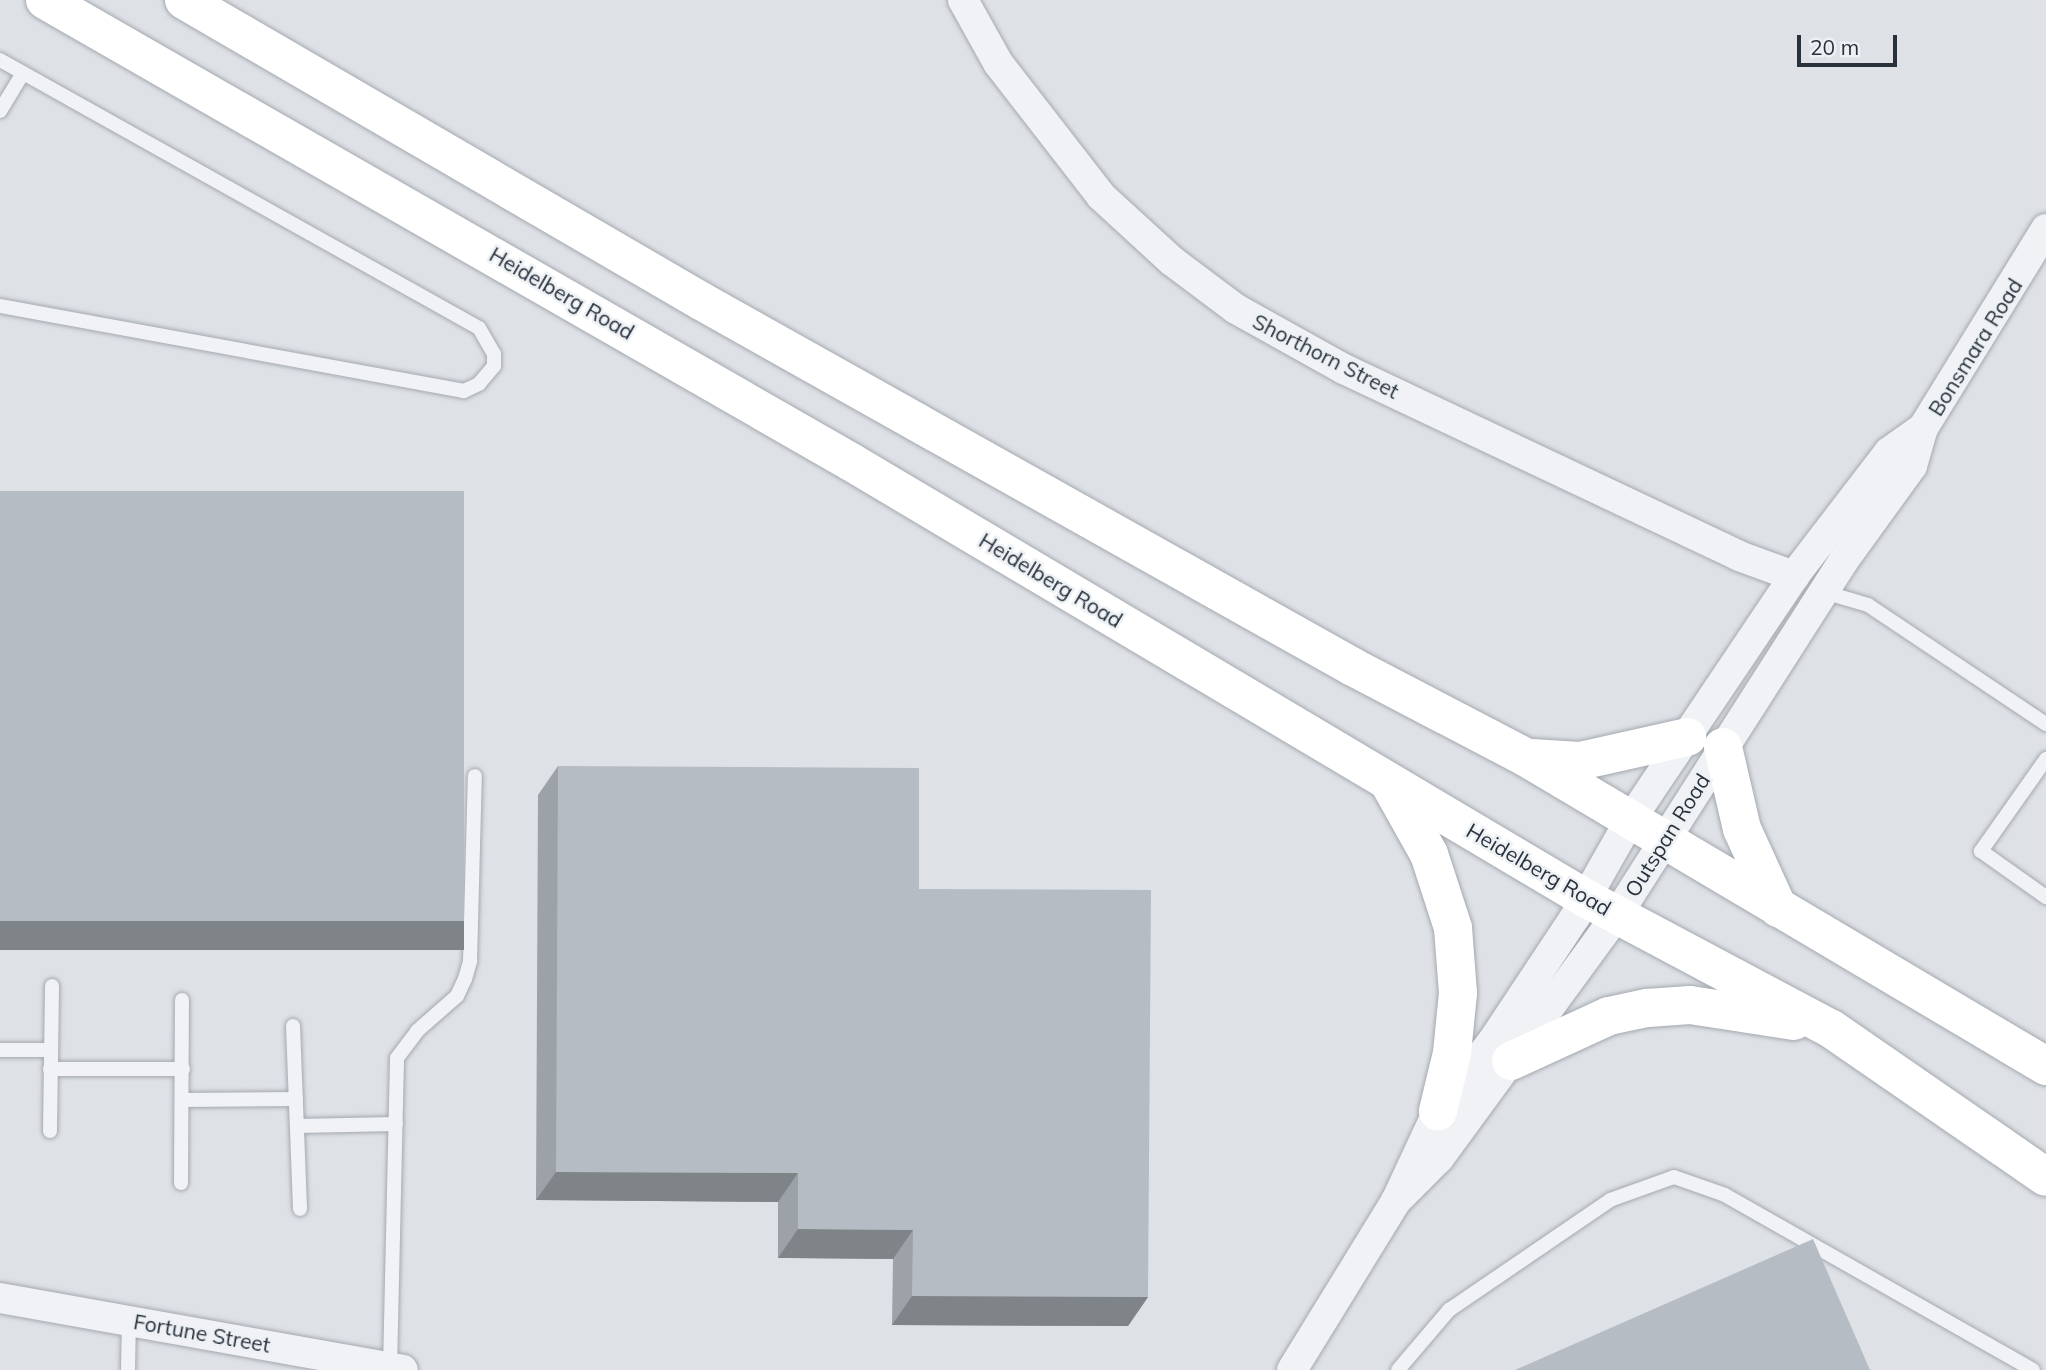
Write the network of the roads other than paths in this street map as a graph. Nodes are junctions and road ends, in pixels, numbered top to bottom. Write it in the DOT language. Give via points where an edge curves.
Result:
graph roads {
  1 [pos="45,0"];
  2 [pos="184,0"];
  3 [pos="963,0"];
  4 [pos="0,60"];
  5 [pos="23,72"];
  6 [pos="0,111"];
  7 [pos="2046,229"];
  8 [pos="0,306"];
  9 [pos="1923,428"];
  10 [pos="1794,576"];
  11 [pos="1824,592"];
  12 [pos="2046,724"];
  13 [pos="1705,742"];
  14 [pos="1525,757"];
  15 [pos="2046,759"];
  16 [pos="475,776"];
  17 [pos="1387,780"];
  18 [pos="1629,822"];
  19 [pos="1663,840"];
  20 [pos="2046,897"];
  21 [pos="1601,906"];
  22 [pos="1778,908"];
  23 [pos="52,986"];
  24 [pos="182,999"];
  25 [pos="293,1026"];
  26 [pos="1830,1028"];
  27 [pos="0,1050"];
  28 [pos="50,1050"];
  29 [pos="1511,1061"];
  30 [pos="2046,1066"];
  31 [pos="50,1069"];
  32 [pos="183,1069"];
  33 [pos="296,1099"];
  34 [pos="182,1100"];
  35 [pos="1438,1111"];
  36 [pos="396,1124"];
  37 [pos="297,1126"];
  38 [pos="50,1131"];
  39 [pos="2046,1177"];
  40 [pos="181,1183"];
  41 [pos="1396,1201"];
  42 [pos="300,1209"];
  43 [pos="0,1298"];
  44 [pos="129,1320"];
  45 [pos="397,1369"];
  46 [pos="128,1370"];
  47 [pos="1292,1370"];
  48 [pos="1398,1370"];
  49 [pos="2033,1370"];
  1 -- 17 [label="main road, Heidelberg Road" via="647,343"];
  2 -- 14 [label="main road" via="712,308 1353,667"];
  3 -- 10 [label="street, Shorthorn Street" via="998,63 1101,196 1172,261 1237,309 1344,369 1739,556"];
  4 -- 5 [label="lane"];
  5 -- 6 [label="lane"];
  5 -- 8 [label="lane" via="479,328 494,354 494,366 479,384 464,391"];
  7 -- 9 [label="street, Bonsmara Road"];
  9 -- 10 [label="street, Bonsmara Road" via="1889,452"];
  9 -- 11 [label="street, Bonsmara Road" via="1912,466"];
  10 -- 13 [label="street, Outspan Road"];
  11 -- 12 [label="lane" via="1868,605"];
  11 -- 13 [label="street, Outspan Road"];
  13 -- 14 [label="main road" via="1580,761"];
  13 -- 18 [label="street, Outspan Road"];
  13 -- 19 [label="street, Outspan Road"];
  13 -- 22 [label="main road"];
  14 -- 18 [label="main road"];
  15 -- 20 [label="lane" via="1981,851"];
  16 -- 36 [label="lane" via="470,961 457,996 417,1031 397,1058"];
  17 -- 21 [label="main road, Heidelberg Road"];
  17 -- 35 [label="main road" via="1429,854 1453,928 1458,993 1452,1053"];
  18 -- 19 [label="main road"];
  18 -- 21 [label="street, Outspan Road"];
  19 -- 21 [label="street, Outspan Road"];
  19 -- 22 [label="main road"];
  21 -- 26 [label="main road, Heidelberg Road"];
  21 -- 29 [label="street, Outspan Road"];
  21 -- 35 [label="street, Outspan Road"];
  22 -- 30 [label="main road"];
  23 -- 28 [label="lane"];
  24 -- 32 [label="lane"];
  25 -- 33 [label="lane"];
  26 -- 29 [label="main road" via="1726,1008 1648,1008 1609,1016"];
  26 -- 39 [label="main road, Heidelberg Road"];
  27 -- 28 [label="lane"];
  28 -- 31 [label="lane"];
  29 -- 41 [label="street, Outspan Road" via="1439,1158"];
  31 -- 32 [label="lane"];
  31 -- 38 [label="lane"];
  32 -- 34 [label="lane"];
  33 -- 34 [label="lane"];
  33 -- 37 [label="lane"];
  34 -- 40 [label="lane"];
  35 -- 41 [label="street, Outspan Road"];
  36 -- 37 [label="lane"];
  36 -- 45 [label="lane"];
  37 -- 42 [label="lane"];
  41 -- 47 [label="street, Outspan Road"];
  43 -- 44 [label="street, Fortune Street"];
  44 -- 45 [label="street, Fortune Street"];
  44 -- 46 [label="lane"];
  48 -- 49 [label="lane" via="1449,1310 1610,1200 1674,1177 1725,1195"];
}
